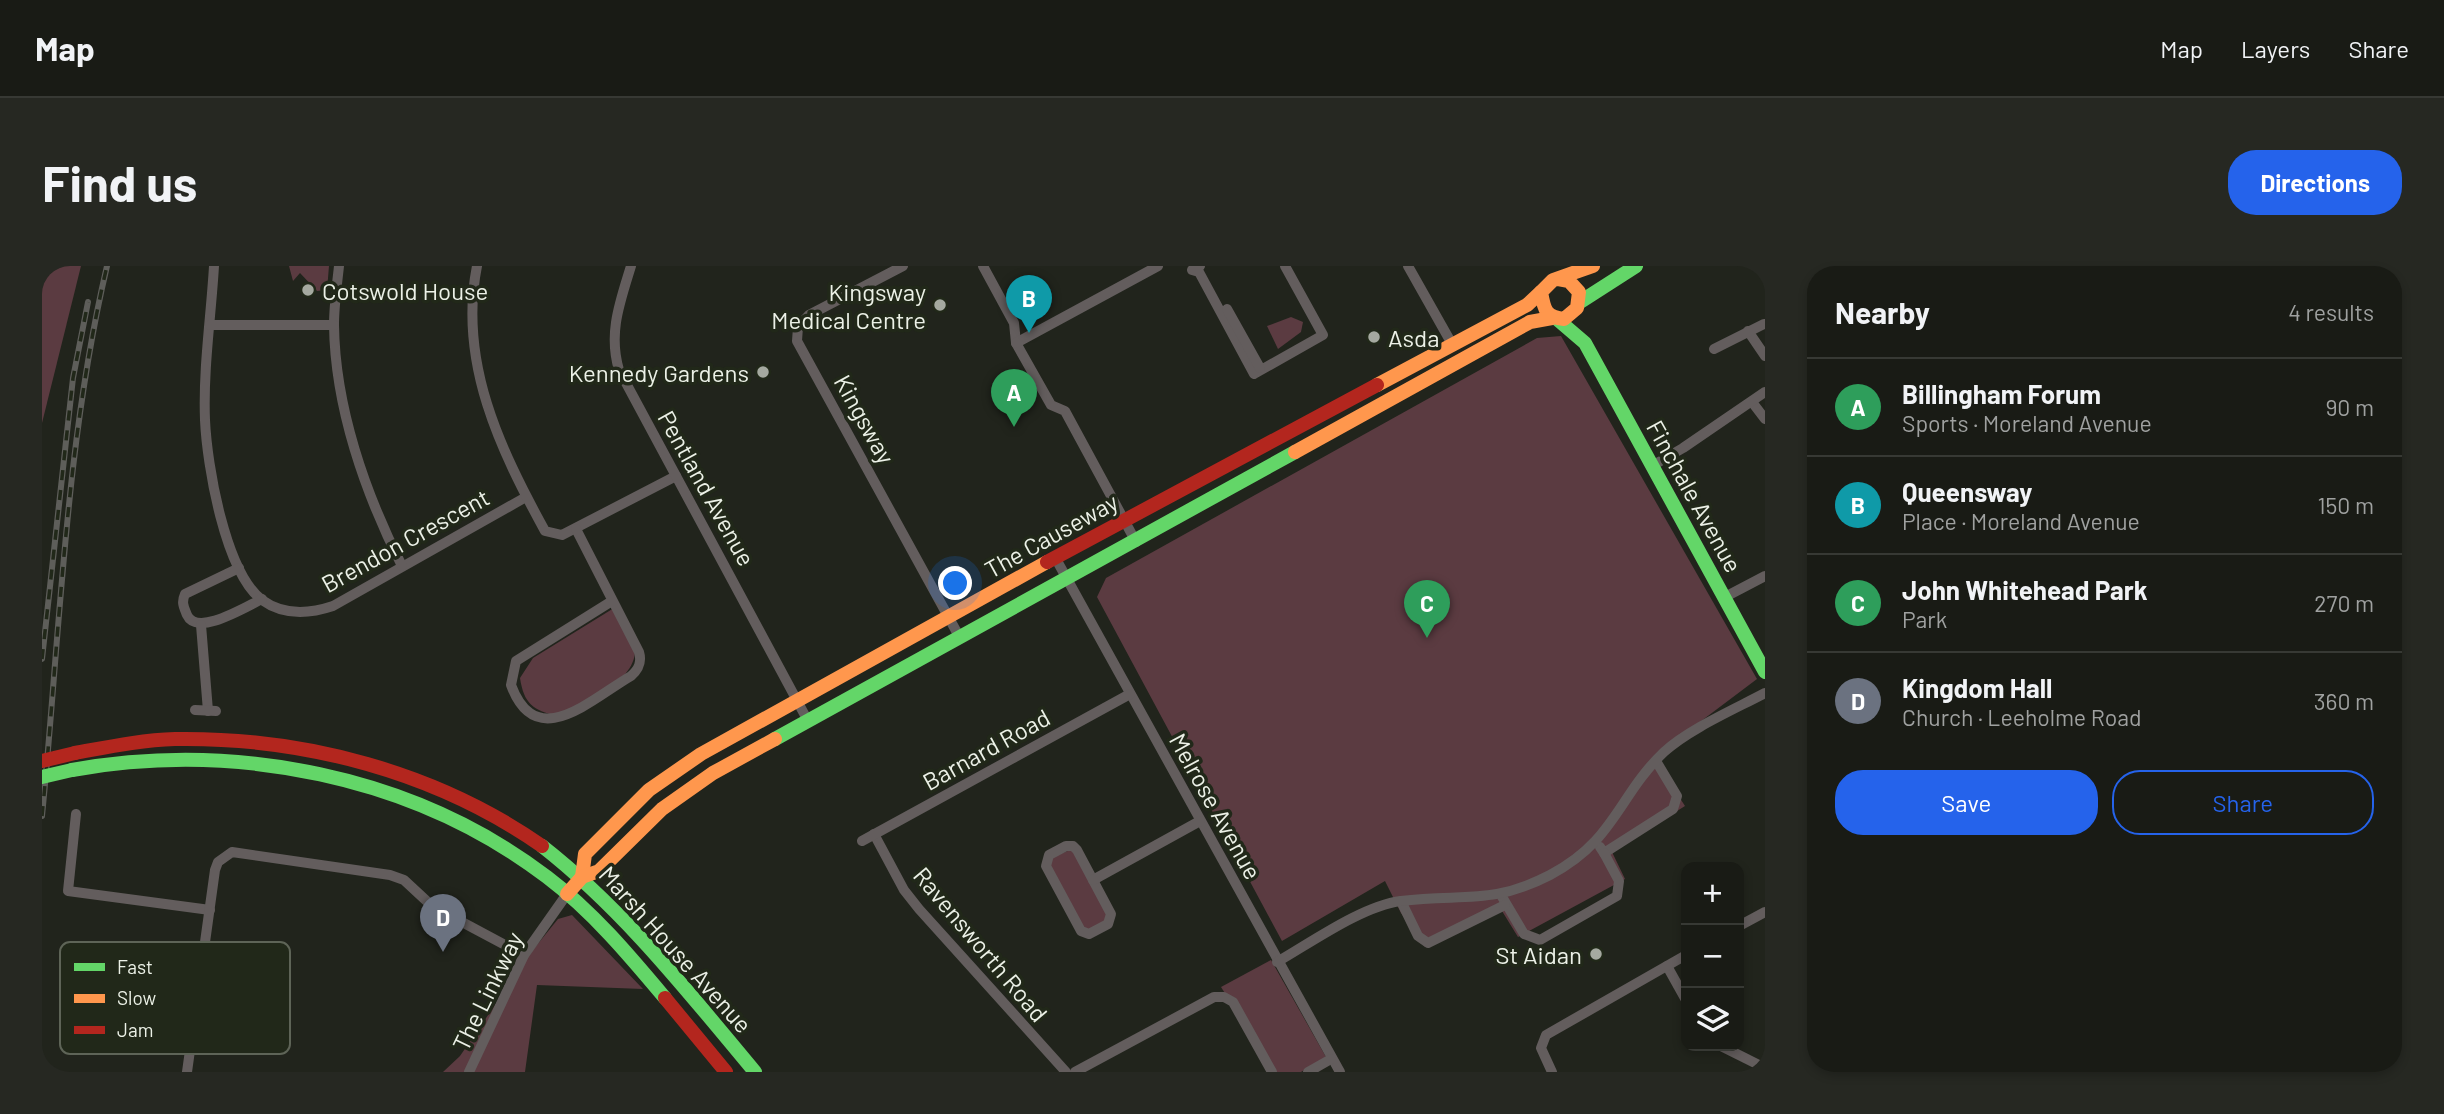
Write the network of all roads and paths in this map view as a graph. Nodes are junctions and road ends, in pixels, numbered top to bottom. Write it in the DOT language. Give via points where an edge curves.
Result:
graph roads {
  1 [pos="214,266"];
  2 [pos="339,266"];
  3 [pos="477,266"];
  4 [pos="631,266"];
  5 [pos="903,266"];
  6 [pos="984,266"];
  7 [pos="1158,266"];
  8 [pos="1201,266"];
  9 [pos="1283,266"];
  10 [pos="1408,266"];
  11 [pos="1592,266"];
  12 [pos="1636,266"];
  13 [pos="1558,279"];
  14 [pos="1541,292"];
  15 [pos="1578,305"];
  16 [pos="1554,318"];
  17 [pos="1764,324"];
  18 [pos="334,325"];
  19 [pos="210,326"];
  20 [pos="1748,331"];
  21 [pos="1016,342"];
  22 [pos="1585,343"];
  23 [pos="1452,344"];
  24 [pos="1714,349"];
  25 [pos="1765,356"];
  26 [pos="1765,393"];
  27 [pos="1752,402"];
  28 [pos="1765,419"];
  29 [pos="1651,466"];
  30 [pos="676,476"];
  31 [pos="527,497"];
  32 [pos="1124,520"];
  33 [pos="576,530"];
  34 [pos="1136,541"];
  35 [pos="1056,559"];
  36 [pos="402,566"];
  37 [pos="239,568"];
  38 [pos="1765,576"];
  39 [pos="1067,580"];
  40 [pos="1725,597"];
  41 [pos="262,599"];
  42 [pos="612,601"];
  43 [pos="950,618"];
  44 [pos="201,625"];
  45 [pos="960,638"];
  46 [pos="1765,672"];
  47 [pos="1765,693"];
  48 [pos="1130,694"];
  49 [pos="798,702"];
  50 [pos="195,710"];
  51 [pos="808,721"];
  52 [pos="311,751"];
  53 [pos="42,761"];
  54 [pos="1656,761"];
  55 [pos="308,772"];
  56 [pos="42,777"];
  57 [pos="76,814"];
  58 [pos="1200,821"];
  59 [pos="874,834"];
  60 [pos="862,841"];
  61 [pos="1597,842"];
  62 [pos="1604,853"];
  63 [pos="582,877"];
  64 [pos="1093,880"];
  65 [pos="567,894"];
  66 [pos="1503,900"];
  67 [pos="1401,901"];
  68 [pos="210,910"];
  69 [pos="1765,912"];
  70 [pos="1741,925"];
  71 [pos="205,942"];
  72 [pos="524,955"];
  73 [pos="1681,958"];
  74 [pos="1277,962"];
  75 [pos="1667,966"];
  76 [pos="1681,991"];
  77 [pos="1731,1051"];
  78 [pos="190,1054"];
  79 [pos="1331,1059"];
  80 [pos="1765,1068"];
  81 [pos="187,1072"];
  82 [pos="469,1072"];
  83 [pos="726,1072"];
  84 [pos="755,1072"];
  85 [pos="1066,1072"];
  86 [pos="1075,1072"];
  87 [pos="1272,1072"];
  88 [pos="1308,1072"];
  89 [pos="1340,1072"];
  90 [pos="1552,1072"];
  1 -- 19 [label="street"];
  2 -- 18 [label="street"];
  3 -- 31 [label="street" via="473,321 482,391"];
  4 -- 30 [label="street, Pentland Avenue" via="616,314 614,353"];
  5 -- 43 [label="street, Kingsway" via="809,315 798,327 797,341"];
  6 -- 21 [label="street" via="1014,323"];
  7 -- 21 [label="street"];
  8 -- 9 [label="street" via="1256,370 1308,341 1313,327"];
  10 -- 23 [label="street"];
  11 -- 13 [label="street, The Causeway"];
  12 -- 15 [label="street, The Causeway"];
  13 -- 14 [label="street, The Causeway" via="1547,283"];
  13 -- 15 [label="street" via="1574,285"];
  14 -- 16 [label="street" via="1540,304"];
  14 -- 23 [label="street, The Causeway" via="1527,306"];
  15 -- 16 [label="street, The Causeway" via="1570,316"];
  15 -- 22 [label="street, Finchale Avenue"];
  16 -- 22 [label="street, Finchale Avenue"];
  16 -- 34 [label="street, The Causeway" via="1530,322"];
  17 -- 20 [label="street"];
  18 -- 19 [label="street"];
  18 -- 36 [label="street" via="356,452"];
  19 -- 37 [label="street" via="205,420 209,466"];
  20 -- 24 [label="street"];
  20 -- 25 [label="street"];
  21 -- 32 [label="street" via="1051,405 1065,411"];
  22 -- 29 [label="street, Finchale Avenue"];
  23 -- 32 [label="street, The Causeway"];
  26 -- 27 [label="street"];
  27 -- 28 [label="street"];
  27 -- 29 [label="street"];
  29 -- 40 [label="street, Finchale Avenue"];
  30 -- 33 [label="street"];
  30 -- 49 [label="street, Pentland Avenue"];
  31 -- 33 [label="street" via="545,531 562,535"];
  31 -- 36 [label="street, Brendon Crescent"];
  32 -- 34 [label="street"];
  32 -- 35 [label="street, The Causeway"];
  33 -- 42 [label="street"];
  34 -- 39 [label="street, The Causeway"];
  35 -- 39 [label="street, Melrose Avenue"];
  35 -- 43 [label="street, The Causeway"];
  36 -- 41 [label="street, Brendon Crescent" via="319,611 287,611"];
  37 -- 41 [label="street"];
  37 -- 44 [label="street" via="185,594 182,603 190,620"];
  38 -- 40 [label="street"];
  39 -- 45 [label="street, The Causeway"];
  39 -- 48 [label="street, Melrose Avenue"];
  40 -- 46 [label="street, Finchale Avenue"];
  41 -- 44 [label="street"];
  42 -- 42 [label="street" via="639,652 636,671 561,718 532,717 510,685 516,662"];
  43 -- 45 [label="street, Kingsway"];
  43 -- 49 [label="street, The Causeway"];
  44 -- 50 [label="street" via="212,711"];
  45 -- 51 [label="street, The Causeway"];
  47 -- 54 [label="street" via="1679,741"];
  48 -- 58 [label="street, Melrose Avenue"];
  48 -- 59 [label="street, Barnard Road"];
  49 -- 51 [label="street, Pentland Avenue"];
  49 -- 63 [label="street, The Causeway" via="701,754 649,790 585,854"];
  51 -- 63 [label="street, The Causeway" via="682,793 599,872"];
  52 -- 53 [label="street, Marsh House Avenue, bridge" via="174,739"];
  52 -- 55 [label="street"];
  52 -- 63 [label="street, Marsh House Avenue" via="389,771 483,810"];
  54 -- 61 [label="street"];
  54 -- 62 [label="street" via="1677,803"];
  55 -- 56 [label="street, Marsh House Avenue, bridge" via="174,758 120,762"];
  55 -- 65 [label="street, Marsh House Avenue" via="383,793 444,818 513,854"];
  57 -- 68 [label="street" via="68,891"];
  58 -- 64 [label="street"];
  58 -- 74 [label="street, Melrose Avenue"];
  59 -- 60 [label="street, Barnard Road"];
  59 -- 85 [label="street, Ravensworth Road" via="919,909"];
  61 -- 62 [label="street"];
  61 -- 66 [label="street" via="1552,874"];
  62 -- 66 [label="street" via="1619,881 1617,896 1540,940 1524,934"];
  63 -- 65 [label="street, The Causeway"];
  63 -- 84 [label="street, Marsh House Avenue"];
  64 -- 64 [label="street" via="1112,919 1084,934 1045,860 1057,850 1073,846"];
  65 -- 72 [label="street, The Linkway"];
  65 -- 83 [label="street, Marsh House Avenue"];
  66 -- 67 [label="street"];
  66 -- 67 [label="street" via="1428,943 1418,936"];
  67 -- 74 [label="street" via="1377,907"];
  68 -- 71 [label="street"];
  68 -- 72 [label="street" via="218,862 239,852 404,880 432,906"];
  69 -- 70 [label="street"];
  72 -- 82 [label="street, The Linkway"];
  73 -- 75 [label="street"];
  74 -- 79 [label="street, Melrose Avenue"];
  75 -- 76 [label="street"];
  75 -- 90 [label="street" via="1552,1030 1543,1040 1544,1057"];
  77 -- 80 [label="street"];
  78 -- 81 [label="street"];
  79 -- 88 [label="street"];
  79 -- 89 [label="street, Melrose Avenue"];
  86 -- 87 [label="street" via="1214,996 1233,1002"];
}
